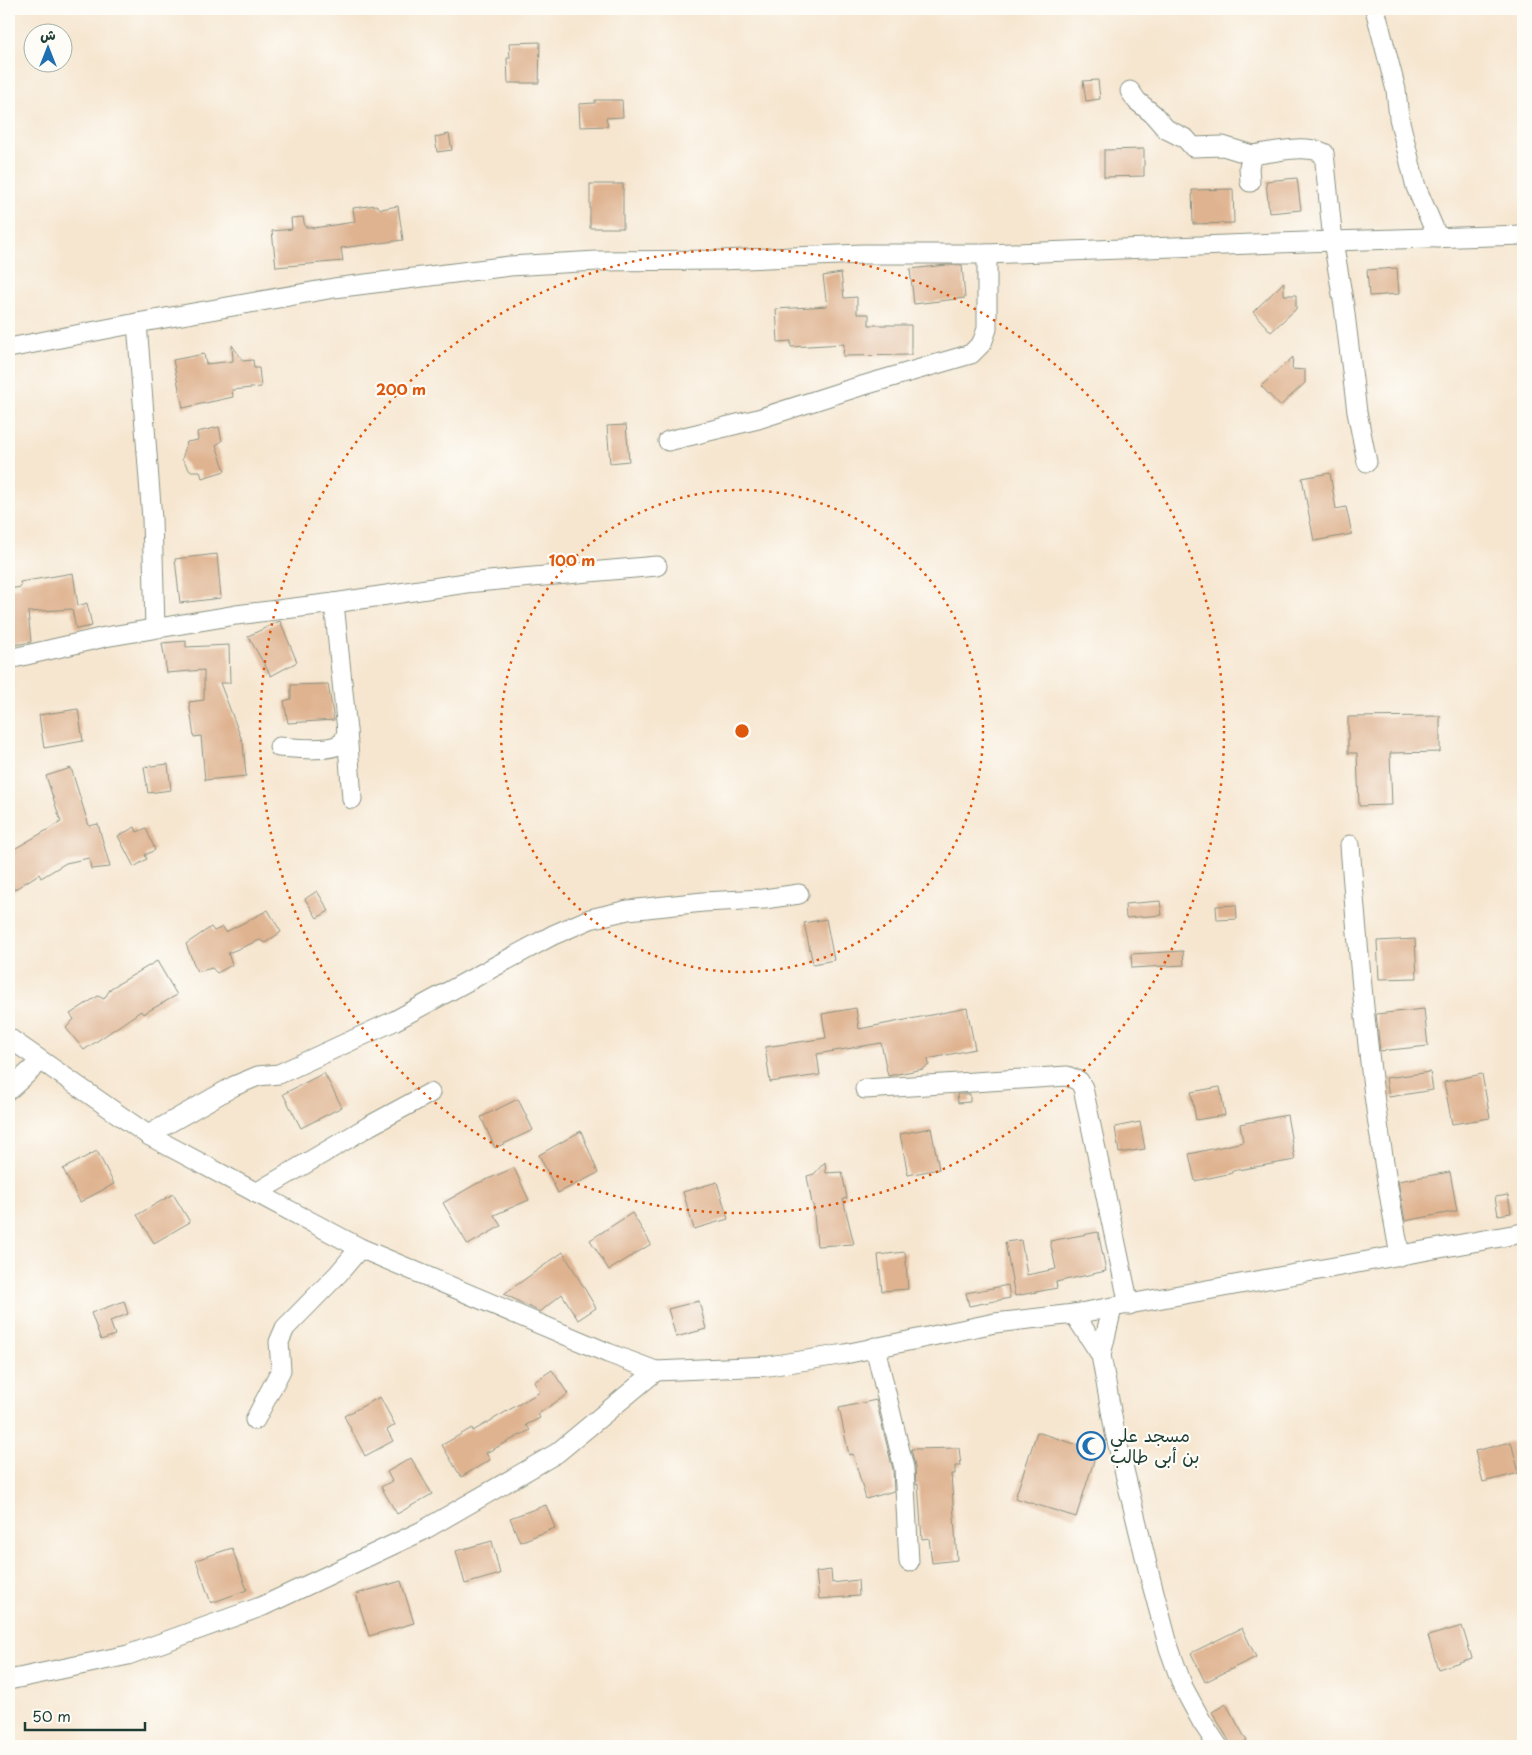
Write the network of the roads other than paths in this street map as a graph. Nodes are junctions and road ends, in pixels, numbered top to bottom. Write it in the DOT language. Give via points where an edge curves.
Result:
graph roads {
  1 [pos="1375,9"];
  2 [pos="1130,91"];
  3 [pos="1252,156"];
  4 [pos="1250,182"];
  5 [pos="1523,235"];
  6 [pos="1438,238"];
  7 [pos="1333,241"];
  8 [pos="987,254"];
  9 [pos="137,323"];
  10 [pos="9,348"];
  11 [pos="668,442"];
  12 [pos="1367,462"];
  13 [pos="657,566"];
  14 [pos="334,603"];
  15 [pos="155,627"];
  16 [pos="9,659"];
  17 [pos="348,731"];
  18 [pos="280,747"];
  19 [pos="352,799"];
  20 [pos="1350,845"];
  21 [pos="799,894"];
  22 [pos="9,1038"];
  23 [pos="41,1061"];
  24 [pos="865,1089"];
  25 [pos="9,1090"];
  26 [pos="430,1094"];
  27 [pos="148,1135"];
  28 [pos="256,1193"];
  29 [pos="1523,1233"];
  30 [pos="360,1248"];
  31 [pos="1400,1256"];
  32 [pos="1120,1306"];
  33 [pos="1074,1314"];
  34 [pos="875,1347"];
  35 [pos="1101,1355"];
  36 [pos="656,1371"];
  37 [pos="255,1420"];
  38 [pos="908,1562"];
  39 [pos="9,1680"];
  40 [pos="1218,1746"];
  1 -- 6 [label="street" via="1416,187"];
  2 -- 3 [label="street" via="1166,129 1186,139 1193,147 1223,146"];
  3 -- 4 [label="street"];
  3 -- 7 [label="street" via="1286,150 1314,149 1324,153"];
  5 -- 6 [label="street"];
  6 -- 7 [label="street"];
  7 -- 8 [label="street"];
  7 -- 12 [label="street"];
  8 -- 9 [label="street" via="863,254 510,266 334,288"];
  8 -- 11 [label="street" via="986,329 982,342 971,354 758,419"];
  9 -- 10 [label="street"];
  9 -- 15 [label="street" via="151,510"];
  13 -- 14 [label="street" via="466,583"];
  14 -- 15 [label="street"];
  14 -- 17 [label="street"];
  15 -- 16 [label="street"];
  17 -- 18 [label="street" via="339,745"];
  17 -- 19 [label="street"];
  20 -- 31 [label="street" via="1373,1087"];
  21 -- 27 [label="street" via="628,910 590,919 394,1021 280,1074 258,1076 234,1086"];
  22 -- 23 [label="street"];
  23 -- 25 [label="street"];
  23 -- 27 [label="street"];
  24 -- 32 [label="street" via="1067,1076 1079,1081"];
  26 -- 28 [label="street"];
  27 -- 28 [label="street"];
  28 -- 30 [label="street"];
  29 -- 31 [label="street"];
  30 -- 36 [label="street"];
  30 -- 37 [label="street" via="285,1328 279,1342 282,1370"];
  31 -- 32 [label="street"];
  32 -- 33 [label="street"];
  32 -- 35 [label="street"];
  33 -- 34 [label="street" via="995,1323"];
  33 -- 35 [label="street"];
  34 -- 36 [label="street" via="769,1366"];
  34 -- 38 [label="street" via="904,1468"];
  35 -- 40 [label="street" via="1115,1433 1169,1648 1183,1687"];
  36 -- 39 [label="street" via="557,1453 422,1531 263,1606 128,1655"];
}
